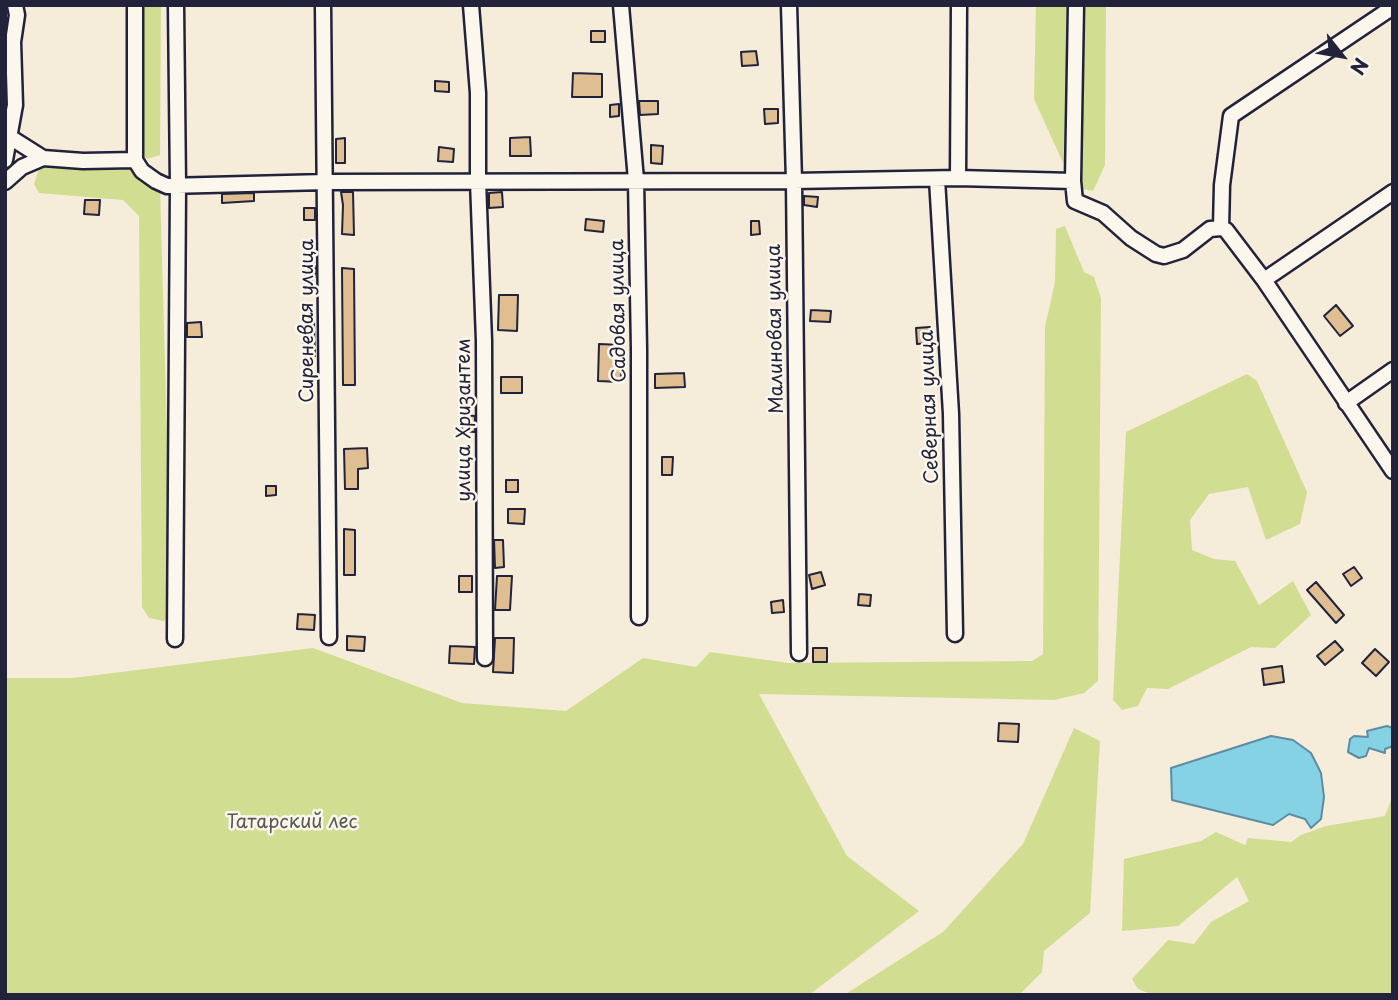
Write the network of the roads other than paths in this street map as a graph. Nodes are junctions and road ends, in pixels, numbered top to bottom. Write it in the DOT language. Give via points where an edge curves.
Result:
graph roads {
  1 [pos="15,5"];
  2 [pos="135,5"];
  3 [pos="176,5"];
  4 [pos="323,5"];
  5 [pos="471,5"];
  6 [pos="621,5"];
  7 [pos="789,5"];
  8 [pos="959,5"];
  9 [pos="1076,5"];
  10 [pos="1393,7"];
  11 [pos="7,135"];
  12 [pos="43,158"];
  13 [pos="5,160"];
  14 [pos="135,160"];
  15 [pos="937,178"];
  16 [pos="958,178"];
  17 [pos="636,180"];
  18 [pos="5,181"];
  19 [pos="478,181"];
  20 [pos="794,181"];
  21 [pos="1073,181"];
  22 [pos="326,183"];
  23 [pos="178,186"];
  24 [pos="1393,192"];
  25 [pos="1221,228"];
  26 [pos="1264,281"];
  27 [pos="1393,370"];
  28 [pos="1346,403"];
  29 [pos="1393,471"];
  30 [pos="639,617"];
  31 [pos="955,634"];
  32 [pos="329,637"];
  33 [pos="175,639"];
  34 [pos="799,653"];
  35 [pos="485,658"];
  1 -- 11 [label="street" via="15,105"];
  2 -- 14 [label="street"];
  3 -- 23 [label="street"];
  4 -- 22 [label="street, Сиреневая улица"];
  5 -- 19 [label="street, улица Хризантем"];
  6 -- 17 [label="street, Садовая улица"];
  7 -- 20 [label="street, Малиновая улица"];
  8 -- 16 [label="street"];
  9 -- 21 [label="street"];
  10 -- 25 [label="street" via="1231,116"];
  11 -- 12 [label="street"];
  11 -- 13 [label="street"];
  12 -- 14 [label="street"];
  12 -- 18 [label="street" via="22,166"];
  14 -- 23 [label="street" via="156,181"];
  15 -- 16 [label="street"];
  15 -- 20 [label="street"];
  15 -- 31 [label="street, Северная улица" via="951,414"];
  16 -- 21 [label="street"];
  17 -- 19 [label="street"];
  17 -- 20 [label="street"];
  17 -- 30 [label="street, Садовая улица"];
  19 -- 22 [label="street"];
  19 -- 35 [label="street, улица Хризантем" via="484,341"];
  20 -- 34 [label="street, Малиновая улица"];
  21 -- 25 [label="street" via="1076,201 1103,213 1156,254 1175,254 1210,229"];
  22 -- 23 [label="street"];
  22 -- 32 [label="street, Сиреневая улица"];
  23 -- 33 [label="street"];
  24 -- 26 [label="street"];
  25 -- 26 [label="street"];
  26 -- 28 [label="street"];
  27 -- 28 [label="street"];
  28 -- 29 [label="street"];
}
